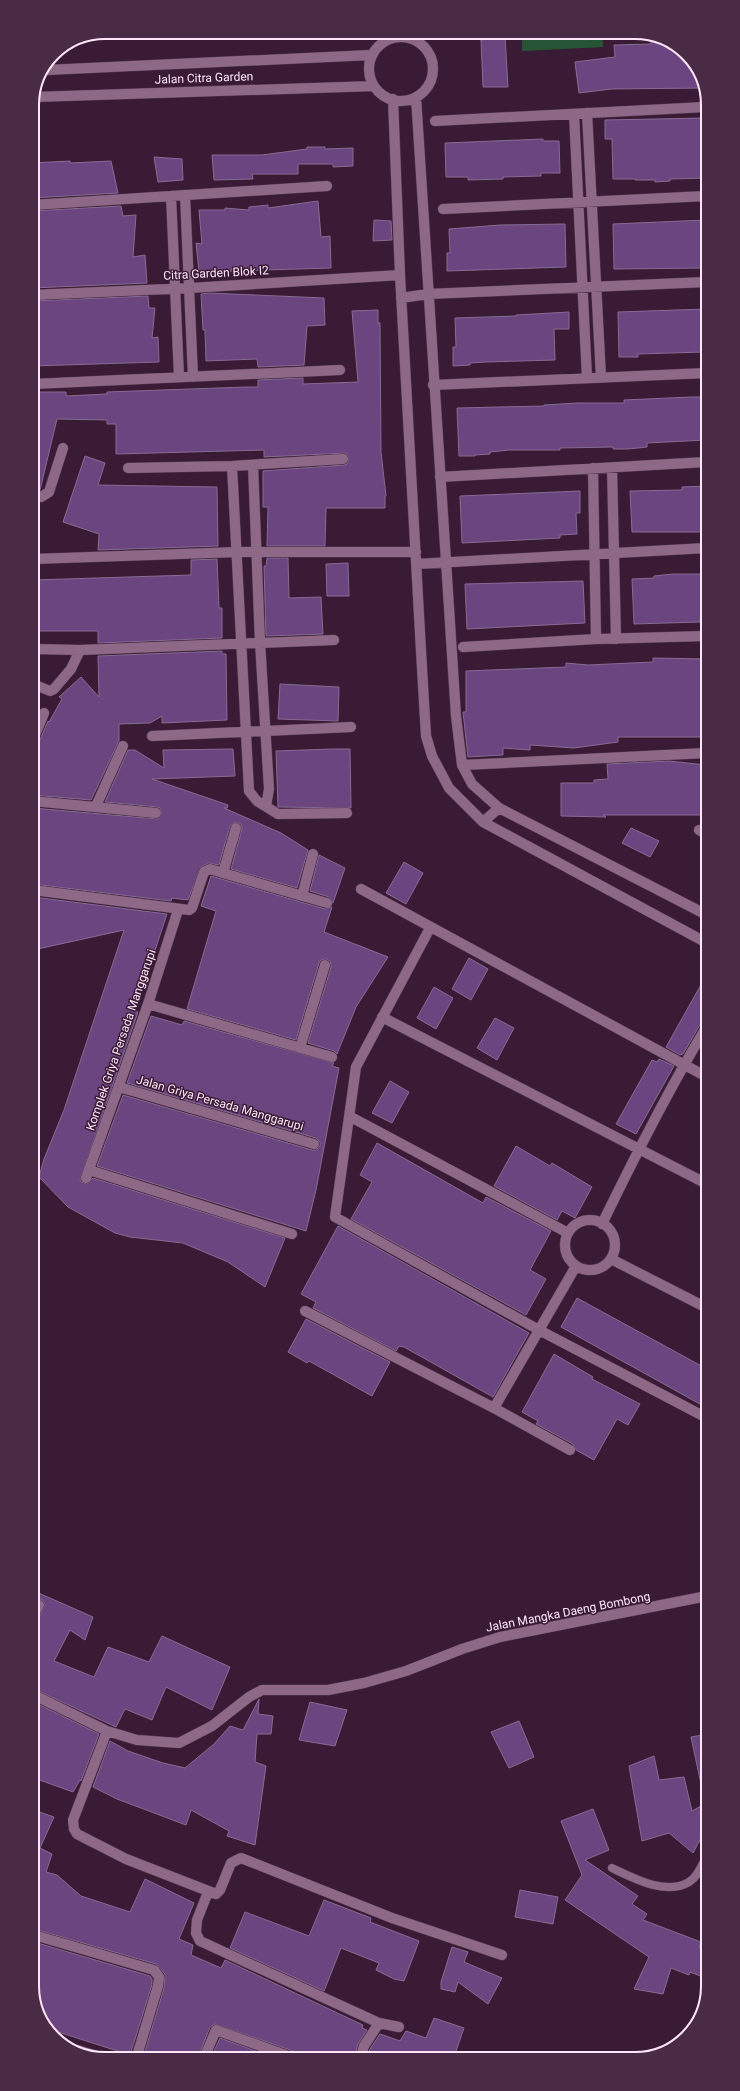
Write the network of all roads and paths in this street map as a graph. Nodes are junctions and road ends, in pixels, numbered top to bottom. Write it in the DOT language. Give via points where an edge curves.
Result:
graph roads {
  1 [pos="384,39"];
  2 [pos="415,39"];
  3 [pos="371,56"];
  4 [pos="49,70"];
  5 [pos="374,86"];
  6 [pos="40,97"];
  7 [pos="416,97"];
  8 [pos="393,99"];
  9 [pos="701,107"];
  10 [pos="587,113"];
  11 [pos="574,114"];
  12 [pos="435,122"];
  13 [pos="327,186"];
  14 [pos="185,195"];
  15 [pos="171,196"];
  16 [pos="701,196"];
  17 [pos="578,202"];
  18 [pos="592,202"];
  19 [pos="39,205"];
  20 [pos="443,209"];
  21 [pos="400,275"];
  22 [pos="701,282"];
  23 [pos="583,287"];
  24 [pos="597,287"];
  25 [pos="174,288"];
  26 [pos="190,288"];
  27 [pos="428,294"];
  28 [pos="39,295"];
  29 [pos="401,298"];
  30 [pos="340,370"];
  31 [pos="701,373"];
  32 [pos="179,377"];
  33 [pos="193,377"];
  34 [pos="602,377"];
  35 [pos="587,378"];
  36 [pos="39,384"];
  37 [pos="433,385"];
  38 [pos="63,448"];
  39 [pos="343,459"];
  40 [pos="701,462"];
  41 [pos="253,465"];
  42 [pos="232,466"];
  43 [pos="128,468"];
  44 [pos="593,468"];
  45 [pos="612,468"];
  46 [pos="440,477"];
  47 [pos="39,496"];
  48 [pos="701,548"];
  49 [pos="238,552"];
  50 [pos="257,552"];
  51 [pos="416,552"];
  52 [pos="613,553"];
  53 [pos="595,554"];
  54 [pos="39,560"];
  55 [pos="446,562"];
  56 [pos="417,564"];
  57 [pos="701,636"];
  58 [pos="596,639"];
  59 [pos="616,639"];
  60 [pos="334,640"];
  61 [pos="242,642"];
  62 [pos="260,642"];
  63 [pos="463,647"];
  64 [pos="39,650"];
  65 [pos="80,650"];
  66 [pos="39,686"];
  67 [pos="44,712"];
  68 [pos="39,725"];
  69 [pos="351,727"];
  70 [pos="245,730"];
  71 [pos="264,730"];
  72 [pos="152,736"];
  73 [pos="123,746"];
  74 [pos="701,753"];
  75 [pos="462,765"];
  76 [pos="269,789"];
  77 [pos="249,792"];
  78 [pos="39,801"];
  79 [pos="96,806"];
  80 [pos="266,806"];
  81 [pos="499,808"];
  82 [pos="156,813"];
  83 [pos="347,813"];
  84 [pos="483,822"];
  85 [pos="236,828"];
  86 [pos="313,854"];
  87 [pos="223,873"];
  88 [pos="361,889"];
  89 [pos="39,891"];
  90 [pos="302,896"];
  91 [pos="327,903"];
  92 [pos="178,910"];
  93 [pos="701,912"];
  94 [pos="430,928"];
  95 [pos="701,940"];
  96 [pos="324,966"];
  97 [pos="148,1004"];
  98 [pos="382,1017"];
  99 [pos="701,1036"];
  100 [pos="300,1048"];
  101 [pos="332,1057"];
  102 [pos="684,1064"];
  103 [pos="701,1073"];
  104 [pos="119,1087"];
  105 [pos="349,1116"];
  106 [pos="314,1144"];
  107 [pos="638,1148"];
  108 [pos="701,1181"];
  109 [pos="602,1224"];
  110 [pos="568,1233"];
  111 [pos="292,1234"];
  112 [pos="611,1259"];
  113 [pos="576,1266"];
  114 [pos="701,1305"];
  115 [pos="305,1311"];
  116 [pos="539,1330"];
  117 [pos="494,1408"];
  118 [pos="701,1415"];
  119 [pos="570,1450"];
  120 [pos="701,1597"];
  121 [pos="39,1698"];
  122 [pos="107,1732"];
  123 [pos="701,1867"];
  124 [pos="612,1868"];
  125 [pos="208,1892"];
  126 [pos="39,1936"];
  127 [pos="502,1955"];
  128 [pos="379,2023"];
  129 [pos="399,2027"];
  130 [pos="138,2052"];
  131 [pos="207,2052"];
  132 [pos="277,2052"];
  133 [pos="362,2052"];
  1 -- 3 [label="street"];
  2 -- 7 [label="street" via="427,50 433,68 428,85"];
  3 -- 4 [label="street, Jalan Citra Garden"];
  3 -- 5 [label="street" via="369,69"];
  5 -- 6 [label="street, Jalan Citra Garden"];
  5 -- 8 [label="street" via="382,95"];
  7 -- 8 [label="street" via="406,100"];
  7 -- 27 [label="street"];
  8 -- 21 [label="street"];
  9 -- 10 [label="street"];
  10 -- 11 [label="street"];
  10 -- 18 [label="street"];
  11 -- 12 [label="street"];
  11 -- 17 [label="street"];
  13 -- 14 [label="street"];
  14 -- 15 [label="street"];
  14 -- 26 [label="street"];
  15 -- 19 [label="street"];
  15 -- 25 [label="street"];
  16 -- 18 [label="street"];
  17 -- 18 [label="street"];
  17 -- 20 [label="street"];
  17 -- 23 [label="street"];
  18 -- 24 [label="street"];
  21 -- 26 [label="street, Citra Garden Blok I2"];
  21 -- 29 [label="street"];
  22 -- 24 [label="street"];
  23 -- 24 [label="street"];
  23 -- 27 [label="street"];
  23 -- 35 [label="street"];
  24 -- 34 [label="street"];
  25 -- 26 [label="street, Citra Garden Blok I2"];
  25 -- 28 [label="street, Citra Garden Blok I2"];
  25 -- 32 [label="street"];
  26 -- 33 [label="street"];
  27 -- 29 [label="street"];
  27 -- 37 [label="street"];
  29 -- 51 [label="street"];
  30 -- 33 [label="street"];
  31 -- 34 [label="street"];
  32 -- 33 [label="street"];
  32 -- 36 [label="street"];
  34 -- 35 [label="street"];
  35 -- 37 [label="street"];
  37 -- 46 [label="street"];
  38 -- 47 [label="street" via="49,492"];
  39 -- 41 [label="street"];
  40 -- 45 [label="street"];
  41 -- 42 [label="street"];
  41 -- 50 [label="street"];
  42 -- 43 [label="street"];
  42 -- 49 [label="street"];
  44 -- 45 [label="street"];
  44 -- 46 [label="street"];
  44 -- 53 [label="street"];
  45 -- 52 [label="street"];
  46 -- 55 [label="street"];
  48 -- 52 [label="street"];
  49 -- 50 [label="street"];
  49 -- 54 [label="street"];
  49 -- 61 [label="street"];
  50 -- 51 [label="street"];
  50 -- 62 [label="street"];
  51 -- 56 [label="street"];
  52 -- 53 [label="street"];
  52 -- 59 [label="street"];
  53 -- 55 [label="street"];
  53 -- 58 [label="street"];
  55 -- 56 [label="street"];
  55 -- 75 [label="street" via="456,716"];
  56 -- 84 [label="street" via="426,736 432,756 449,788"];
  57 -- 59 [label="street"];
  58 -- 59 [label="street"];
  58 -- 63 [label="street"];
  60 -- 62 [label="street"];
  61 -- 62 [label="street"];
  61 -- 65 [label="street"];
  61 -- 70 [label="street"];
  62 -- 71 [label="street"];
  64 -- 65 [label="street"];
  65 -- 66 [label="street" via="71,669 54,689 50,691"];
  67 -- 68 [label="street"];
  69 -- 71 [label="street"];
  70 -- 71 [label="street"];
  70 -- 72 [label="street"];
  70 -- 77 [label="street"];
  71 -- 76 [label="street"];
  73 -- 79 [label="street"];
  74 -- 75 [label="street"];
  75 -- 81 [label="street" via="472,784"];
  76 -- 77 [label="street"];
  76 -- 80 [label="street"];
  77 -- 80 [label="street"];
  78 -- 79 [label="street"];
  79 -- 82 [label="street"];
  80 -- 83 [label="street" via="284,815"];
  81 -- 84 [label="street"];
  81 -- 93 [label="street"];
  84 -- 95 [label="street"];
  85 -- 87 [label="street"];
  86 -- 90 [label="street"];
  87 -- 90 [label="street"];
  87 -- 92 [label="street" via="207,870 204,872 192,908"];
  88 -- 94 [label="street"];
  89 -- 92 [label="street"];
  90 -- 91 [label="street"];
  92 -- 97 [label="street, Komplek Griya Persada Manggarupi"];
  94 -- 98 [label="street"];
  94 -- 102 [label="street"];
  96 -- 100 [label="street"];
  97 -- 100 [label="street"];
  97 -- 104 [label="street, Komplek Griya Persada Manggarupi"];
  98 -- 105 [label="street" via="356,1067"];
  98 -- 107 [label="street"];
  99 -- 102 [label="street"];
  100 -- 101 [label="street"];
  102 -- 103 [label="street"];
  102 -- 107 [label="street"];
  104 -- 106 [label="street, Jalan Griya Persada Manggarupi"];
  104 -- 111 [label="street, Komplek Griya Persada Manggarupi" via="87,1174"];
  105 -- 110 [label="street"];
  105 -- 116 [label="street" via="335,1217"];
  107 -- 108 [label="street"];
  107 -- 109 [label="street"];
  109 -- 110 [label="street" via="587,1220 573,1227"];
  109 -- 112 [label="street" via="609,1229 615,1243"];
  110 -- 113 [label="street" via="565,1249"];
  112 -- 113 [label="street" via="597,1269 588,1270"];
  112 -- 114 [label="street"];
  113 -- 116 [label="street"];
  115 -- 117 [label="street"];
  116 -- 117 [label="street"];
  116 -- 118 [label="street"];
  117 -- 119 [label="street"];
  120 -- 122 [label="street, Jalan Mangka Daeng Bombong" via="500,1637 364,1684 328,1690 262,1690 212,1726 179,1743 137,1740"];
  121 -- 122 [label="street, Jalan Mangka Daeng Bombong"];
  122 -- 125 [label="street" via="73,1820 77,1834 126,1859"];
  123 -- 124 [label="lane" via="690,1881 678,1885 657,1886"];
  125 -- 127 [label="street" via="216,1894 220,1890 231,1863 241,1858 392,1918"];
  125 -- 128 [label="street" via="197,1920 196,1933 200,1941"];
  126 -- 130 [label="street" via="154,1970 159,1977 158,1986"];
  128 -- 129 [label="street"];
  128 -- 133 [label="street"];
  131 -- 132 [label="street" via="216,2030"];
}
